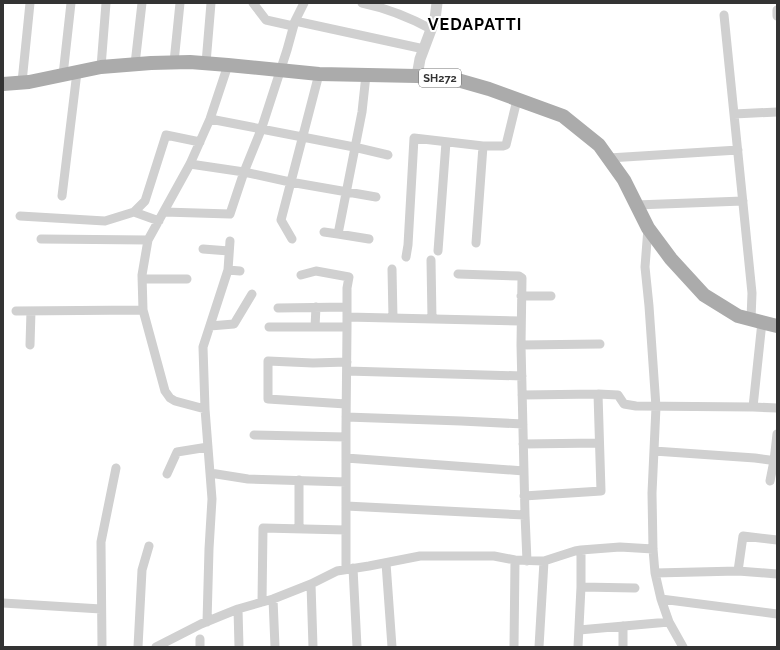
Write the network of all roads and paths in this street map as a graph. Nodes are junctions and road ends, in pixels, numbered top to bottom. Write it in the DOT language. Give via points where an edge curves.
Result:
graph roads {
  1 [pos="30,3"];
  2 [pos="71,3"];
  3 [pos="106,3"];
  4 [pos="142,3"];
  5 [pos="180,3"];
  6 [pos="211,3"];
  7 [pos="253,3"];
  8 [pos="304,3"];
  9 [pos="362,3"];
  10 [pos="437,3"];
  11 [pos="777,10"];
  12 [pos="724,16"];
  13 [pos="777,16"];
  14 [pos="294,24"];
  15 [pos="431,29"];
  16 [pos="424,48"];
  17 [pos="174,62"];
  18 [pos="206,63"];
  19 [pos="134,64"];
  20 [pos="228,65"];
  21 [pos="101,67"];
  22 [pos="280,70"];
  23 [pos="77,72"];
  24 [pos="319,74"];
  25 [pos="63,75"];
  26 [pos="366,75"];
  27 [pos="417,76"];
  28 [pos="22,82"];
  29 [pos="3,84"];
  30 [pos="517,100"];
  31 [pos="777,112"];
  32 [pos="734,114"];
  33 [pos="210,119"];
  34 [pos="260,130"];
  35 [pos="303,137"];
  36 [pos="200,142"];
  37 [pos="446,142"];
  38 [pos="483,146"];
  39 [pos="354,147"];
  40 [pos="738,150"];
  41 [pos="388,154"];
  42 [pos="609,158"];
  43 [pos="190,164"];
  44 [pos="244,172"];
  45 [pos="290,182"];
  46 [pos="347,191"];
  47 [pos="62,196"];
  48 [pos="376,197"];
  49 [pos="743,201"];
  50 [pos="636,205"];
  51 [pos="134,212"];
  52 [pos="164,212"];
  53 [pos="20,216"];
  54 [pos="159,221"];
  55 [pos="648,228"];
  56 [pos="324,232"];
  57 [pos="338,234"];
  58 [pos="40,239"];
  59 [pos="292,239"];
  60 [pos="369,239"];
  61 [pos="148,240"];
  62 [pos="230,241"];
  63 [pos="476,243"];
  64 [pos="203,249"];
  65 [pos="229,251"];
  66 [pos="438,251"];
  67 [pos="406,257"];
  68 [pos="431,260"];
  69 [pos="392,269"];
  70 [pos="228,270"];
  71 [pos="240,271"];
  72 [pos="458,274"];
  73 [pos="301,275"];
  74 [pos="142,279"];
  75 [pos="186,279"];
  76 [pos="252,294"];
  77 [pos="521,296"];
  78 [pos="551,296"];
  79 [pos="316,307"];
  80 [pos="347,307"];
  81 [pos="278,308"];
  82 [pos="143,310"];
  83 [pos="16,311"];
  84 [pos="30,311"];
  85 [pos="393,318"];
  86 [pos="432,319"];
  87 [pos="756,320"];
  88 [pos="521,321"];
  89 [pos="347,322"];
  90 [pos="210,326"];
  91 [pos="777,326"];
  92 [pos="269,327"];
  93 [pos="315,327"];
  94 [pos="600,344"];
  95 [pos="30,345"];
  96 [pos="521,345"];
  97 [pos="347,367"];
  98 [pos="522,376"];
  99 [pos="598,394"];
  100 [pos="522,395"];
  101 [pos="346,404"];
  102 [pos="656,407"];
  103 [pos="753,407"];
  104 [pos="777,408"];
  105 [pos="204,409"];
  106 [pos="346,417"];
  107 [pos="523,424"];
  108 [pos="777,434"];
  109 [pos="254,435"];
  110 [pos="346,437"];
  111 [pos="599,443"];
  112 [pos="523,444"];
  113 [pos="208,447"];
  114 [pos="654,451"];
  115 [pos="346,458"];
  116 [pos="776,461"];
  117 [pos="116,468"];
  118 [pos="524,471"];
  119 [pos="210,473"];
  120 [pos="168,474"];
  121 [pos="299,480"];
  122 [pos="770,481"];
  123 [pos="346,482"];
  124 [pos="524,496"];
  125 [pos="346,506"];
  126 [pos="525,515"];
  127 [pos="299,528"];
  128 [pos="346,530"];
  129 [pos="777,540"];
  130 [pos="149,546"];
  131 [pos="653,549"];
  132 [pos="581,550"];
  133 [pos="516,560"];
  134 [pos="527,561"];
  135 [pos="544,561"];
  136 [pos="386,563"];
  137 [pos="350,569"];
  138 [pos="738,571"];
  139 [pos="655,573"];
  140 [pos="777,574"];
  141 [pos="311,584"];
  142 [pos="581,587"];
  143 [pos="635,588"];
  144 [pos="273,599"];
  145 [pos="660,599"];
  146 [pos="262,602"];
  147 [pos="3,603"];
  148 [pos="101,609"];
  149 [pos="238,609"];
  150 [pos="777,614"];
  151 [pos="207,622"];
  152 [pos="669,622"];
  153 [pos="623,626"];
  154 [pos="579,630"];
  155 [pos="102,647"];
  156 [pos="138,647"];
  157 [pos="156,647"];
  158 [pos="239,647"];
  159 [pos="275,647"];
  160 [pos="313,647"];
  161 [pos="357,647"];
  162 [pos="392,647"];
  163 [pos="514,647"];
  164 [pos="539,647"];
  165 [pos="578,647"];
  166 [pos="623,647"];
  167 [pos="683,647"];
  1 -- 28 [label="street"];
  2 -- 25 [label="street"];
  3 -- 21 [label="street"];
  4 -- 19 [label="street"];
  5 -- 17 [label="street"];
  6 -- 18 [label="street"];
  7 -- 14 [label="street" via="266,20"];
  8 -- 14 [label="street"];
  9 -- 15 [label="street" via="399,14"];
  10 -- 15 [label="street"];
  11 -- 13 [label="street"];
  12 -- 32 [label="street"];
  14 -- 16 [label="street"];
  14 -- 22 [label="street"];
  15 -- 16 [label="street"];
  16 -- 27 [label="street"];
  17 -- 18 [label="main road, SH272"];
  17 -- 19 [label="main road, SH272"];
  18 -- 20 [label="main road, SH272"];
  19 -- 21 [label="main road, SH272"];
  20 -- 22 [label="main road, SH272"];
  20 -- 33 [label="street"];
  21 -- 23 [label="main road, SH272"];
  22 -- 24 [label="main road, SH272"];
  22 -- 34 [label="street"];
  23 -- 25 [label="main road, SH272"];
  23 -- 47 [label="street"];
  24 -- 26 [label="main road, SH272"];
  24 -- 35 [label="street"];
  25 -- 28 [label="main road, SH272"];
  26 -- 27 [label="main road, SH272"];
  26 -- 39 [label="street" via="362,112"];
  27 -- 30 [label="main road, SH272" via="454,79"];
  28 -- 29 [label="main road, SH272"];
  30 -- 38 [label="street" via="506,145"];
  30 -- 42 [label="main road, SH272" via="563,116 599,145"];
  31 -- 32 [label="street"];
  32 -- 40 [label="street"];
  33 -- 34 [label="street"];
  33 -- 36 [label="street"];
  34 -- 35 [label="street"];
  34 -- 44 [label="street"];
  35 -- 39 [label="street"];
  35 -- 45 [label="street"];
  36 -- 43 [label="street"];
  36 -- 51 [label="street" via="166,135 145,201"];
  37 -- 38 [label="street"];
  37 -- 66 [label="street"];
  37 -- 67 [label="street" via="414,138"];
  38 -- 63 [label="street"];
  39 -- 41 [label="street"];
  39 -- 46 [label="street"];
  40 -- 42 [label="street"];
  40 -- 49 [label="street"];
  42 -- 50 [label="main road, SH272" via="624,180"];
  43 -- 44 [label="street"];
  43 -- 52 [label="street"];
  44 -- 45 [label="street"];
  44 -- 52 [label="street" via="230,214"];
  45 -- 46 [label="street"];
  45 -- 59 [label="street" via="281,220"];
  46 -- 48 [label="street"];
  46 -- 57 [label="street"];
  49 -- 50 [label="street"];
  49 -- 87 [label="street"];
  50 -- 55 [label="main road, SH272"];
  51 -- 53 [label="street" via="105,221"];
  51 -- 54 [label="street"];
  52 -- 54 [label="street"];
  54 -- 61 [label="street"];
  55 -- 87 [label="main road, SH272" via="704,296 738,316"];
  55 -- 102 [label="street" via="645,267"];
  56 -- 57 [label="street"];
  57 -- 60 [label="street"];
  58 -- 61 [label="street"];
  61 -- 74 [label="street"];
  62 -- 65 [label="street"];
  64 -- 65 [label="street"];
  65 -- 70 [label="street"];
  68 -- 86 [label="street"];
  69 -- 85 [label="street"];
  70 -- 71 [label="street"];
  70 -- 90 [label="street"];
  72 -- 77 [label="street" via="520,276"];
  73 -- 80 [label="street" via="316,271 349,276"];
  74 -- 75 [label="street"];
  74 -- 82 [label="street"];
  76 -- 90 [label="street" via="234,324"];
  77 -- 78 [label="street"];
  77 -- 88 [label="street"];
  79 -- 80 [label="street"];
  79 -- 81 [label="street"];
  79 -- 93 [label="street"];
  80 -- 89 [label="street"];
  82 -- 84 [label="street"];
  82 -- 105 [label="street" via="165,391 175,401"];
  83 -- 84 [label="street"];
  84 -- 95 [label="street"];
  85 -- 86 [label="street"];
  85 -- 89 [label="street"];
  86 -- 88 [label="street"];
  87 -- 91 [label="main road, SH272"];
  87 -- 103 [label="street"];
  88 -- 96 [label="street"];
  89 -- 93 [label="street"];
  89 -- 97 [label="street"];
  90 -- 105 [label="street" via="203,346"];
  92 -- 93 [label="street"];
  94 -- 96 [label="street"];
  96 -- 98 [label="street"];
  97 -- 98 [label="street"];
  97 -- 101 [label="street"];
  97 -- 101 [label="street" via="268,361 268,399"];
  98 -- 100 [label="street"];
  99 -- 100 [label="street"];
  99 -- 102 [label="street" via="618,395 624,404"];
  99 -- 111 [label="street"];
  100 -- 107 [label="street"];
  101 -- 106 [label="street"];
  102 -- 103 [label="street"];
  102 -- 114 [label="street"];
  103 -- 104 [label="street"];
  105 -- 113 [label="street"];
  106 -- 107 [label="street"];
  106 -- 110 [label="street"];
  107 -- 112 [label="street"];
  108 -- 116 [label="street"];
  109 -- 110 [label="street"];
  110 -- 115 [label="street"];
  111 -- 112 [label="street"];
  111 -- 124 [label="street" via="601,491"];
  112 -- 118 [label="street"];
  113 -- 119 [label="street"];
  113 -- 120 [label="street" via="177,452"];
  114 -- 116 [label="street"];
  114 -- 131 [label="street"];
  115 -- 118 [label="street"];
  115 -- 123 [label="street"];
  116 -- 122 [label="street"];
  117 -- 148 [label="street" via="101,542"];
  118 -- 124 [label="street"];
  119 -- 121 [label="street" via="248,479"];
  119 -- 151 [label="street" via="212,498"];
  121 -- 123 [label="street"];
  121 -- 127 [label="street"];
  123 -- 125 [label="street"];
  124 -- 126 [label="street"];
  125 -- 126 [label="street"];
  125 -- 128 [label="street"];
  126 -- 134 [label="street"];
  127 -- 128 [label="street"];
  127 -- 146 [label="street" via="263,528"];
  128 -- 137 [label="street"];
  129 -- 138 [label="street" via="743,536"];
  130 -- 156 [label="street" via="142,570"];
  131 -- 132 [label="street" via="620,547"];
  131 -- 139 [label="street"];
  132 -- 135 [label="street"];
  132 -- 142 [label="street"];
  133 -- 134 [label="street"];
  133 -- 136 [label="street" via="494,556 420,556"];
  133 -- 163 [label="street"];
  134 -- 135 [label="street"];
  135 -- 164 [label="street"];
  136 -- 137 [label="street"];
  136 -- 162 [label="street"];
  137 -- 141 [label="street" via="337,571"];
  137 -- 161 [label="street"];
  138 -- 139 [label="street"];
  138 -- 140 [label="street"];
  139 -- 145 [label="street"];
  141 -- 144 [label="street"];
  141 -- 160 [label="street"];
  142 -- 143 [label="street"];
  142 -- 154 [label="street"];
  144 -- 146 [label="street"];
  144 -- 159 [label="street"];
  145 -- 150 [label="street"];
  145 -- 152 [label="street"];
  146 -- 149 [label="street"];
  147 -- 148 [label="street"];
  148 -- 155 [label="street"];
  149 -- 151 [label="street"];
  149 -- 158 [label="street"];
  151 -- 157 [label="street"];
  152 -- 153 [label="street"];
  152 -- 167 [label="street"];
  153 -- 154 [label="street"];
  153 -- 166 [label="street"];
  154 -- 165 [label="street"];
}
